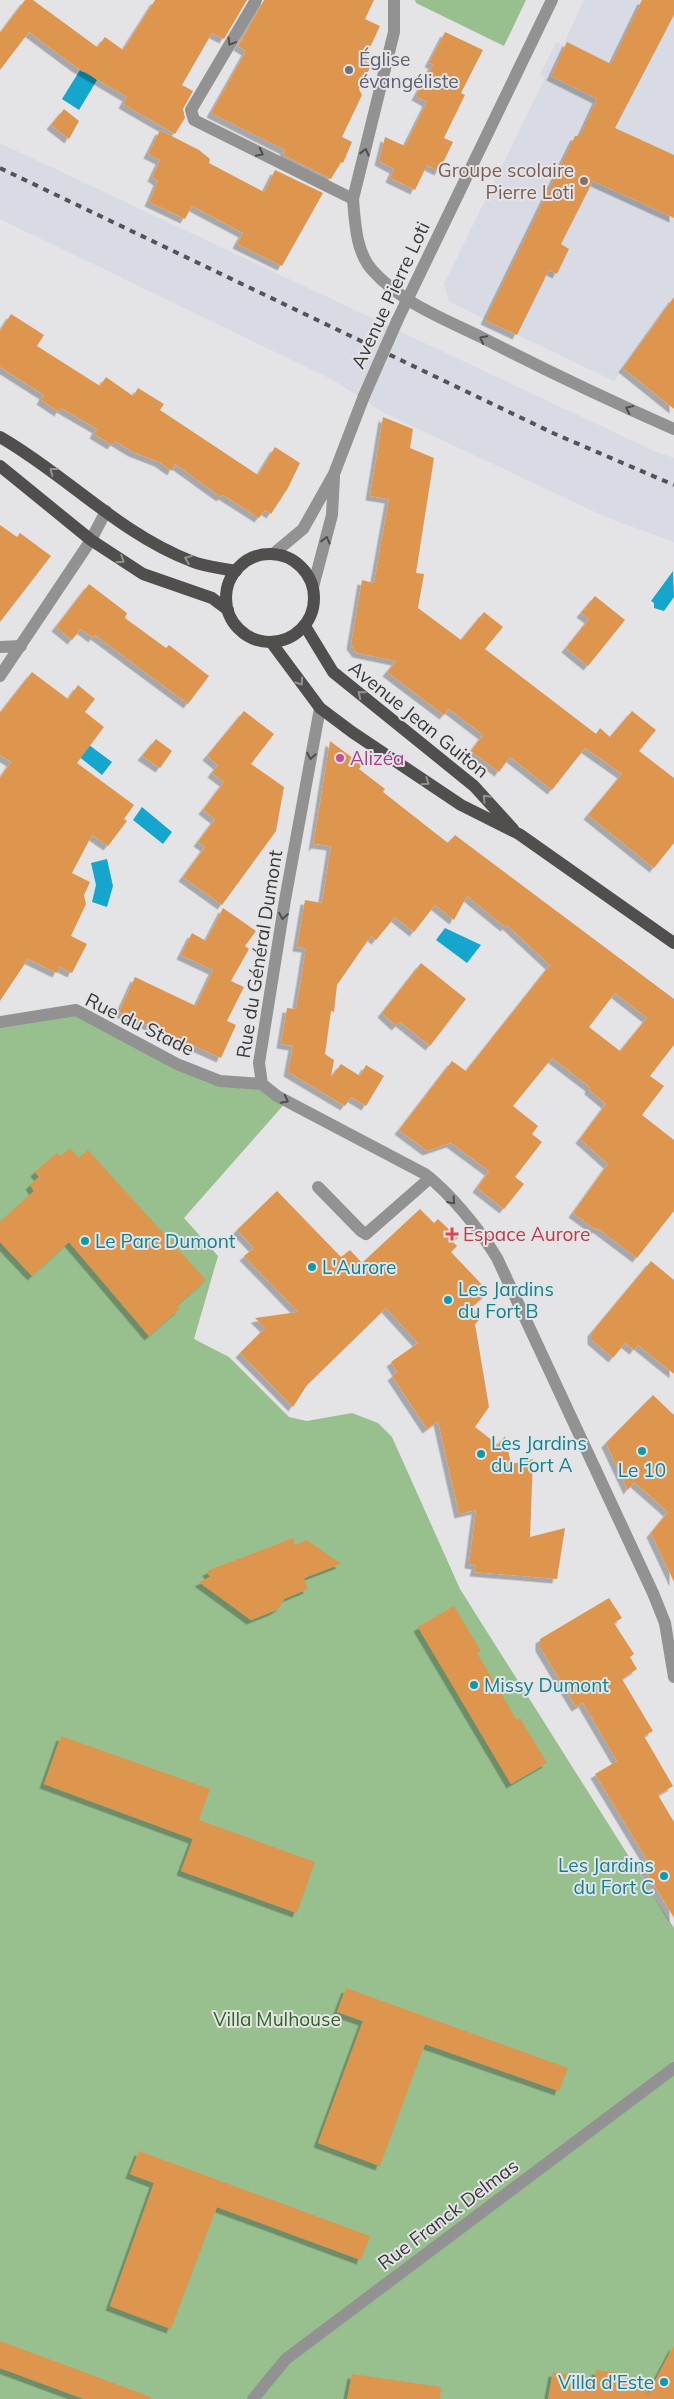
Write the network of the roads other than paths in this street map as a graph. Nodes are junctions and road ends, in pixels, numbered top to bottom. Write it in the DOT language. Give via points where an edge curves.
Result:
graph roads {
  1 [pos="256,0"];
  2 [pos="394,0"];
  3 [pos="552,0"];
  4 [pos="353,200"];
  5 [pos="406,300"];
  6 [pos="674,429"];
  7 [pos="0,437"];
  8 [pos="0,466"];
  9 [pos="334,474"];
  10 [pos="106,511"];
  11 [pos="91,540"];
  12 [pos="272,554"];
  13 [pos="236,570"];
  14 [pos="313,587"];
  15 [pos="228,610"];
  16 [pos="305,626"];
  17 [pos="271,642"];
  18 [pos="21,646"];
  19 [pos="0,647"];
  20 [pos="0,676"];
  21 [pos="320,708"];
  22 [pos="518,834"];
  23 [pos="674,943"];
  24 [pos="0,1022"];
  25 [pos="262,1084"];
  26 [pos="430,1178"];
  27 [pos="318,1186"];
  28 [pos="674,1613"];
  29 [pos="665,1623"];
  30 [pos="674,1677"];
  31 [pos="674,2068"];
  32 [pos="253,2399"];
  1 -- 4 [label="street, one-way" via="191,110 194,120"];
  4 -- 2 [label="street, one-way" via="394,32"];
  3 -- 5 [label="street, Avenue Pierre Loti"];
  4 -- 5 [label="street" via="361,250 372,270"];
  6 -- 5 [label="street, one-way" via="547,371"];
  5 -- 9 [label="street, Avenue Pierre Loti, bridge"];
  10 -- 7 [label="main road, one-way" via="28,453"];
  8 -- 11 [label="main road"];
  9 -- 12 [label="street, Avenue Pierre Loti" via="303,529"];
  14 -- 9 [label="street, Avenue Pierre Loti, one-way" via="332,515"];
  10 -- 11 [label="street"];
  13 -- 10 [label="main road, one-way" via="192,562 155,544"];
  11 -- 15 [label="main road, one-way" via="143,574 212,598"];
  11 -- 18 [label="street"];
  12 -- 13 [label="main road" via="246,561"];
  12 -- 14 [label="main road" via="298,564"];
  13 -- 15 [label="main road" via="226,596"];
  14 -- 16 [label="main road" via="314,607"];
  15 -- 17 [label="main road" via="244,634"];
  16 -- 17 [label="main road" via="295,634"];
  22 -- 16 [label="main road, Avenue Jean Guiton, one-way" via="474,786 333,672"];
  17 -- 21 [label="main road, Avenue Jean Guiton, one-way"];
  18 -- 19 [label="street"];
  18 -- 20 [label="street"];
  21 -- 22 [label="main road, Avenue Jean Guiton, one-way" via="461,805"];
  21 -- 25 [label="street, Rue du Général Dumont, one-way" via="259,1063"];
  22 -- 23 [label="main road, Avenue Jean Guiton"];
  24 -- 25 [label="street, Rue du Stade" via="76,1010 177,1064 220,1081"];
  25 -- 26 [label="street, Rue du Général Dumont, one-way" via="277,1096"];
  26 -- 27 [label="street" via="366,1234"];
  26 -- 29 [label="street, Rue du Général Dumont, one-way" via="497,1258"];
  28 -- 29 [label="street"];
  29 -- 30 [label="street, Rue du Général Dumont"];
  31 -- 32 [label="street, Rue Franck Delmas" via="286,2359"];
}
